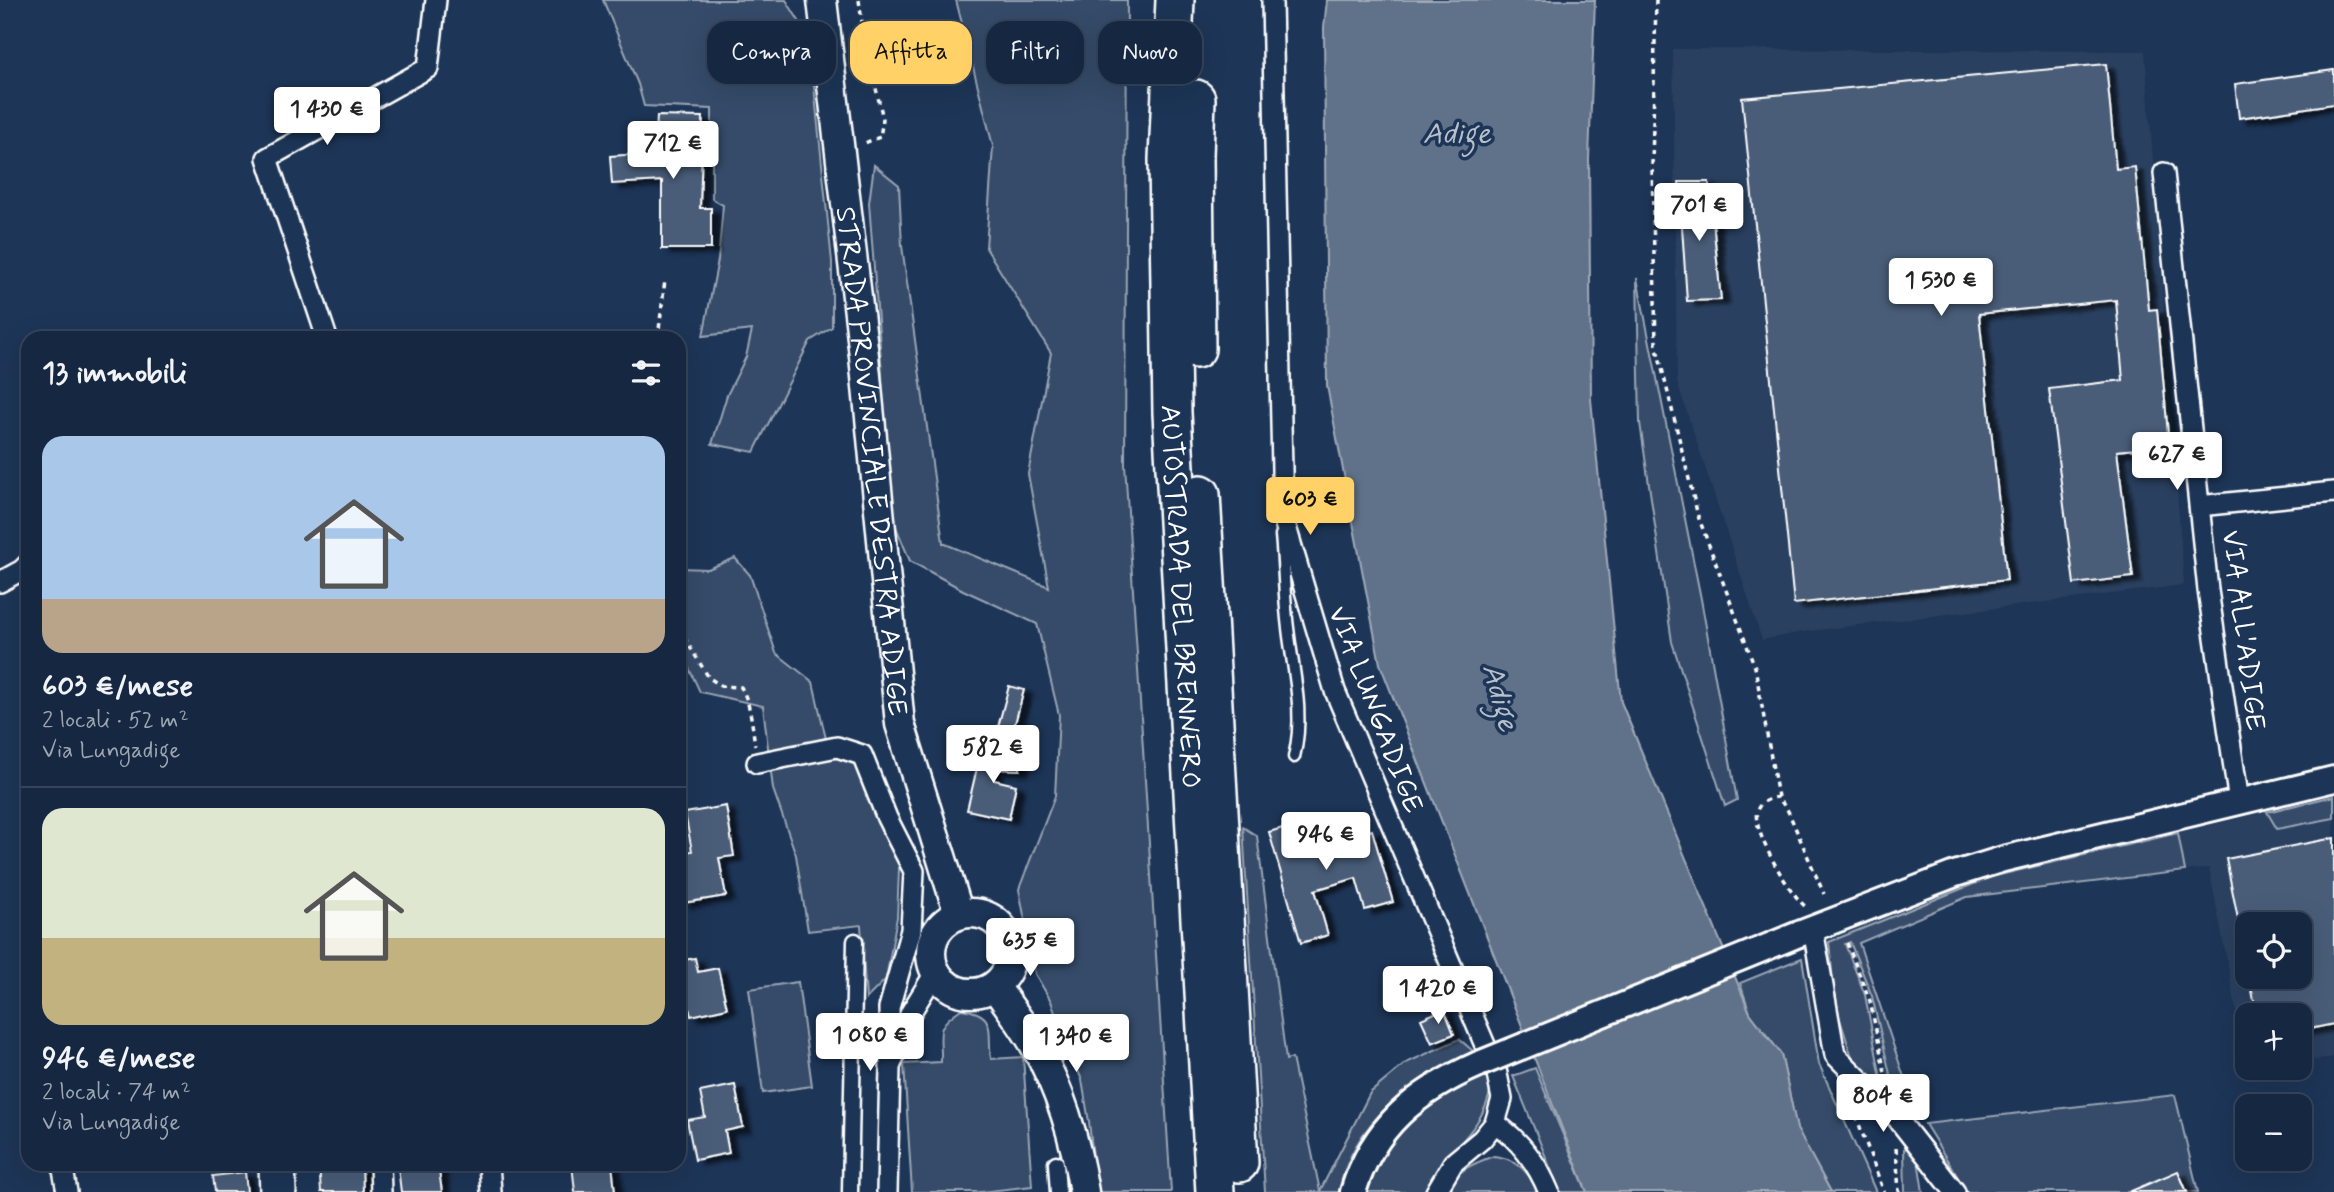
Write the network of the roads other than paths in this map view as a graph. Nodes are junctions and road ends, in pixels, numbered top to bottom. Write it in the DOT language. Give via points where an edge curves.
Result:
graph roads {
  1 [pos="436,0"];
  2 [pos="822,0"];
  3 [pos="1175,0"];
  4 [pos="1200,0"];
  5 [pos="1272,0"];
  6 [pos="2164,173"];
  7 [pos="324,331"];
  8 [pos="2334,492"];
  9 [pos="2199,506"];
  10 [pos="1283,517"];
  11 [pos="21,571"];
  12 [pos="0,582"];
  13 [pos="1294,757"];
  14 [pos="757,763"];
  15 [pos="2334,779"];
  16 [pos="2239,802"];
  17 [pos="959,914"];
  18 [pos="1806,931"];
  19 [pos="855,940"];
  20 [pos="935,973"];
  21 [pos="995,986"];
  22 [pos="1487,1060"];
  23 [pos="890,1067"];
  24 [pos="1495,1123"];
  25 [pos="1056,1163"];
  26 [pos="63,1171"];
  27 [pos="269,1171"];
  28 [pos="285,1171"];
  29 [pos="380,1171"];
  30 [pos="490,1171"];
  31 [pos="66,1192"];
  32 [pos="270,1192"];
  33 [pos="286,1192"];
  34 [pos="381,1192"];
  35 [pos="491,1192"];
  36 [pos="850,1192"];
  37 [pos="887,1192"];
  38 [pos="1058,1192"];
  39 [pos="1084,1192"];
  40 [pos="1215,1192"];
  41 [pos="1241,1192"];
  42 [pos="1353,1192"];
  43 [pos="1436,1192"];
  44 [pos="1549,1192"];
  45 [pos="1955,1192"];
  1 -- 7 [label="street" via="428,68 267,158"];
  2 -- 17 [label="main road, STRADA PROVINCIALE DESTRA ADIGE" via="900,724"];
  3 -- 40 [label="highway, AUTOSTRADA DEL BRENNERO" via="1168,159 1172,413"];
  4 -- 41 [label="highway, AUTOSTRADA DEL BRENNERO" via="1194,156 1197,433"];
  5 -- 10 [label="street, VIA LUNGADIGE"];
  6 -- 9 [label="street, VIA ALL'ADIGE"];
  8 -- 9 [label="street"];
  9 -- 16 [label="street, VIA ALL'ADIGE"];
  10 -- 13 [label="lane" via="1287,627 1300,734"];
  10 -- 22 [label="street, VIA LUNGADIGE" via="1335,691"];
  11 -- 12 [label="street"];
  14 -- 23 [label="street" via="837,747 862,755 914,871 911,930 889,1008"];
  15 -- 16 [label="street"];
  16 -- 18 [label="street" via="2003,859"];
  17 -- 20 [label="main road" via="943,923 933,938 930,956"];
  17 -- 21 [label="main road" via="991,918 1010,943 1006,974"];
  18 -- 22 [label="street, bridge"];
  18 -- 45 [label="street" via="1835,1055 1893,1113"];
  19 -- 36 [label="street"];
  20 -- 21 [label="main road" via="951,989 973,994"];
  20 -- 23 [label="street" via="911,1012"];
  21 -- 39 [label="main road" via="1038,1049 1062,1104 1078,1153"];
  22 -- 24 [label="street, VIA LUNGADIGE" via="1502,1099"];
  22 -- 42 [label="street" via="1414,1101 1390,1124 1362,1164"];
  23 -- 37 [label="street"];
  24 -- 43 [label="street" via="1453,1163"];
  24 -- 44 [label="street" via="1525,1149"];
  25 -- 38 [label="street"];
  26 -- 31 [label="street"];
  27 -- 32 [label="street"];
  28 -- 33 [label="street"];
  29 -- 34 [label="street"];
  30 -- 35 [label="street"];
}
